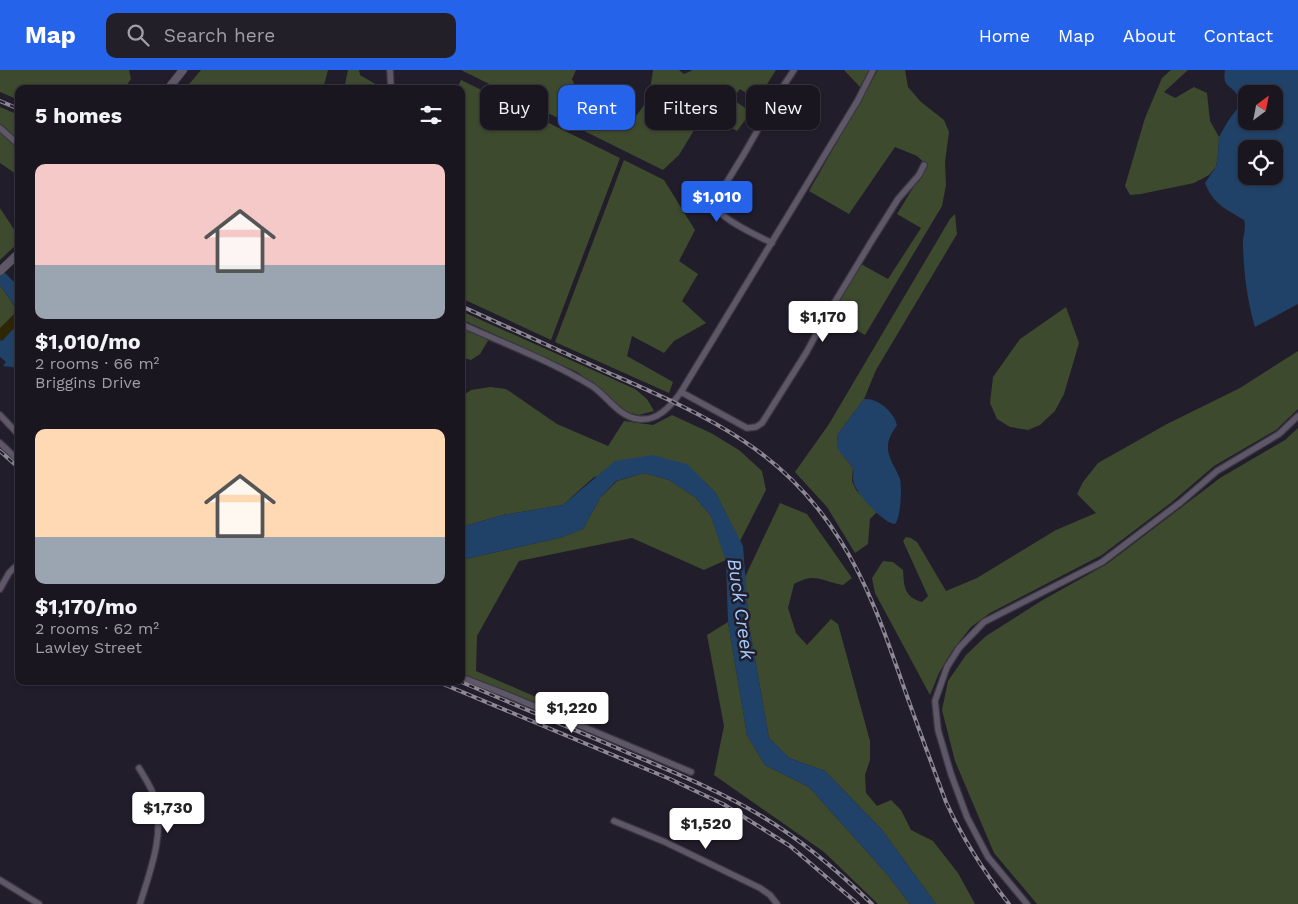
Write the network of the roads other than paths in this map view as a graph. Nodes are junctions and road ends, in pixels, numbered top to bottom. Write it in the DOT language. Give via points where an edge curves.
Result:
graph roads {
  1 [pos="183,70"];
  2 [pos="390,70"];
  3 [pos="794,70"];
  4 [pos="873,70"];
  5 [pos="171,85"];
  6 [pos="392,85"];
  7 [pos="0,128"];
  8 [pos="15,141"];
  9 [pos="924,165"];
  10 [pos="772,243"];
  11 [pos="15,258"];
  12 [pos="0,270"];
  13 [pos="465,326"];
  14 [pos="681,392"];
  15 [pos="0,415"];
  16 [pos="1298,416"];
  17 [pos="15,431"];
  18 [pos="0,443"];
  19 [pos="15,457"];
  20 [pos="15,567"];
  21 [pos="0,589"];
  22 [pos="465,679"];
  23 [pos="139,768"];
  24 [pos="691,772"];
  25 [pos="614,821"];
  26 [pos="0,880"];
  27 [pos="39,904"];
  28 [pos="140,904"];
  29 [pos="776,904"];
  30 [pos="1028,904"];
  1 -- 5 [label="main road"];
  2 -- 6 [label="street"];
  3 -- 10 [label="street" via="714,203 716,209 738,225"];
  4 -- 10 [label="street"];
  7 -- 8 [label="street"];
  9 -- 14 [label="street" via="871,242 762,423 747,428"];
  10 -- 14 [label="street"];
  11 -- 12 [label="main road"];
  13 -- 14 [label="street" via="575,376 595,388 624,414 639,420 656,416"];
  15 -- 17 [label="street"];
  16 -- 30 [label="street" via="1279,434 1217,471 1102,562 984,622 959,648 947,667 935,701 938,730 951,774 967,817 988,857"];
  18 -- 19 [label="street"];
  20 -- 21 [label="street"];
  22 -- 24 [label="street"];
  23 -- 28 [label="street" via="151,788 158,810 157,843"];
  25 -- 29 [label="street" via="760,888"];
  26 -- 27 [label="street"];
}
